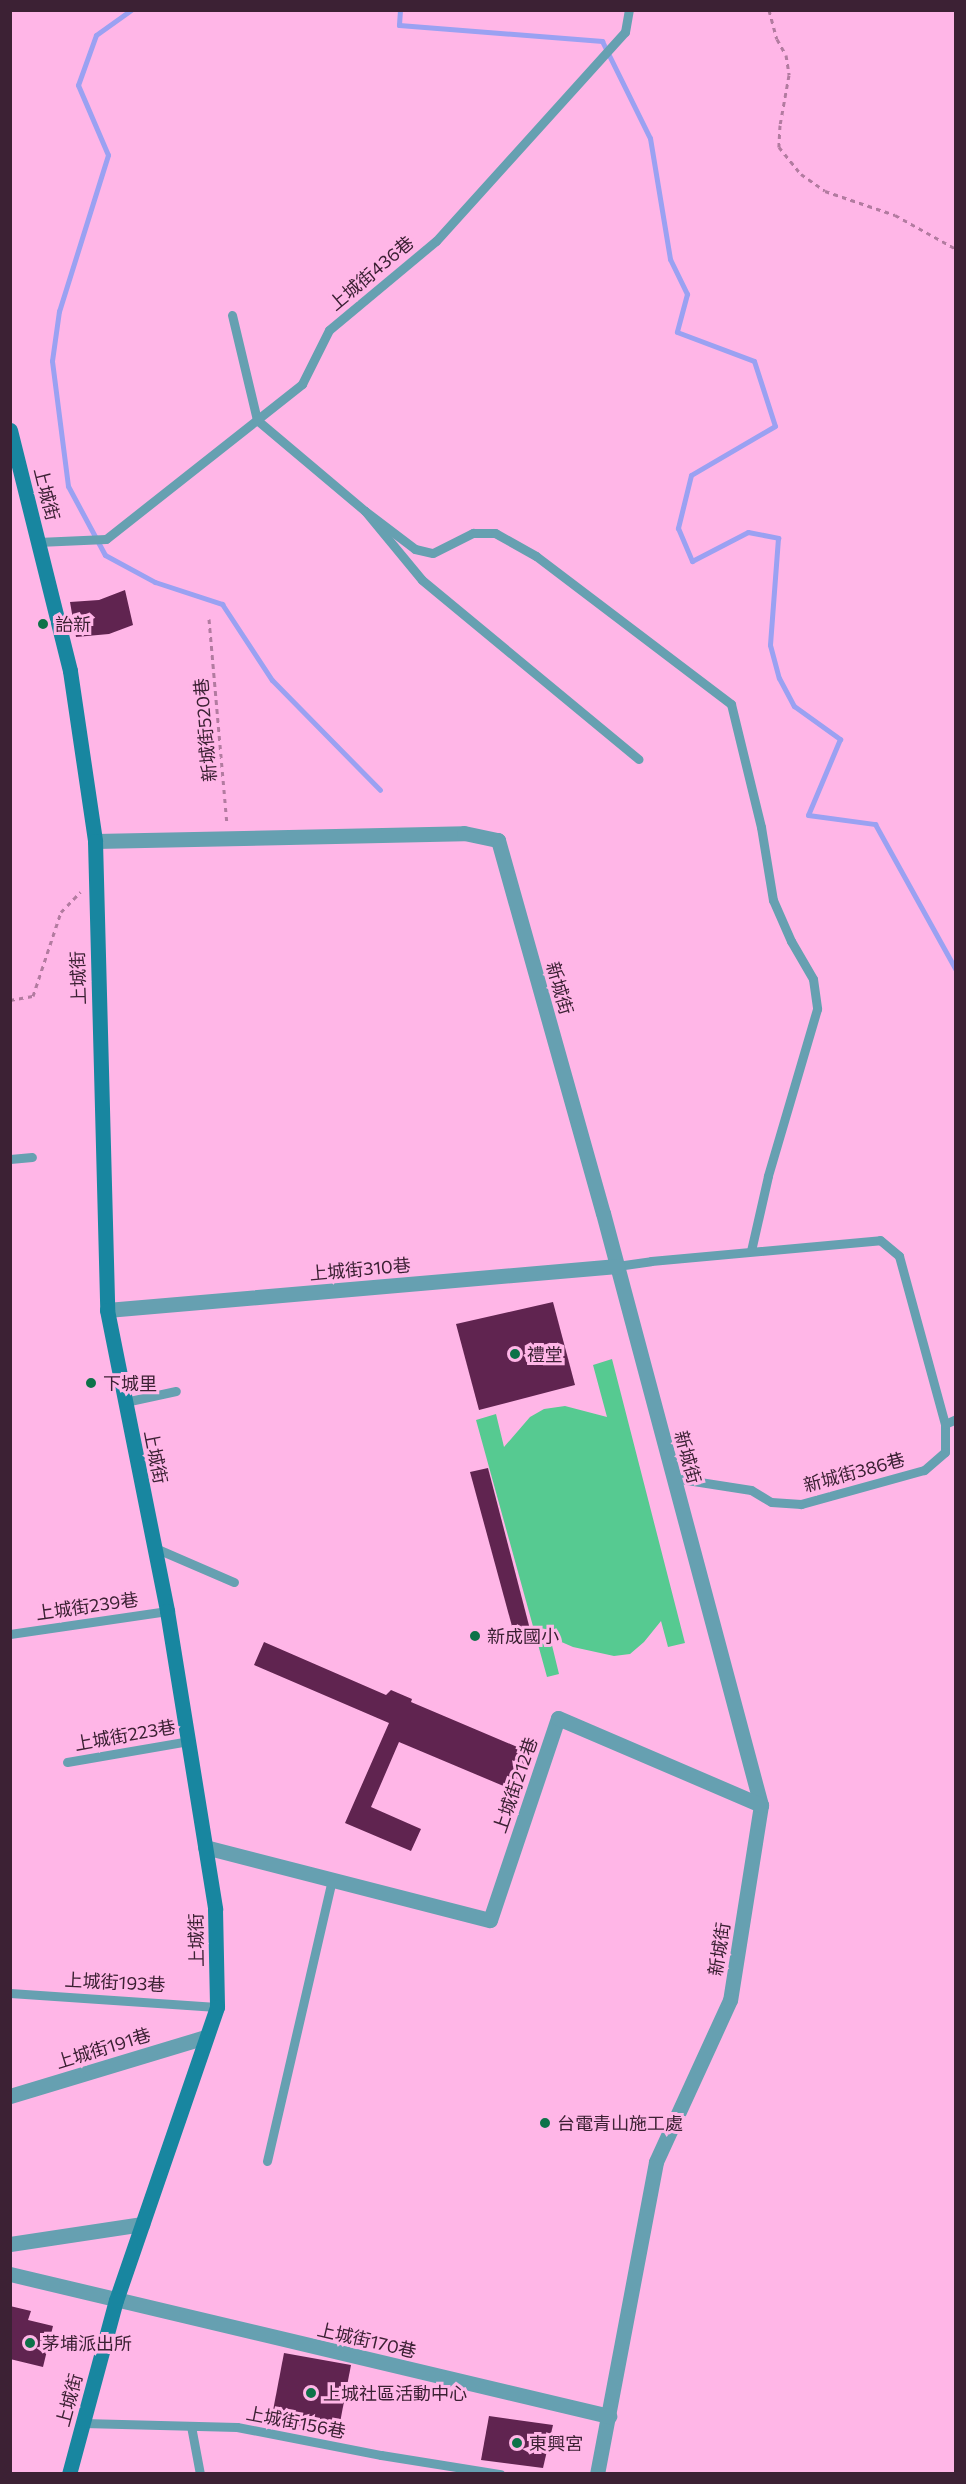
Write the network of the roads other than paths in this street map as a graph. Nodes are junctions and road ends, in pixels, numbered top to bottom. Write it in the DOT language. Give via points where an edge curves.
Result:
graph roads {
  1 [pos="629,10"];
  2 [pos="232,315"];
  3 [pos="257,420"];
  4 [pos="10,430"];
  5 [pos="365,511"];
  6 [pos="38,542"];
  7 [pos="638,759"];
  8 [pos="95,841"];
  9 [pos="32,1157"];
  10 [pos="10,1160"];
  11 [pos="751,1251"];
  12 [pos="617,1266"];
  13 [pos="107,1310"];
  14 [pos="176,1391"];
  15 [pos="125,1402"];
  16 [pos="956,1419"];
  17 [pos="945,1424"];
  18 [pos="674,1478"];
  19 [pos="155,1548"];
  20 [pos="234,1582"];
  21 [pos="167,1611"];
  22 [pos="10,1634"];
  23 [pos="188,1741"];
  24 [pos="67,1762"];
  25 [pos="761,1805"];
  26 [pos="206,1847"];
  27 [pos="332,1879"];
  28 [pos="10,1993"];
  29 [pos="217,2007"];
  30 [pos="206,2037"];
  31 [pos="10,2096"];
  32 [pos="267,2161"];
  33 [pos="142,2224"];
  34 [pos="10,2244"];
  35 [pos="10,2274"];
  36 [pos="116,2300"];
  37 [pos="609,2416"];
  38 [pos="83,2423"];
  39 [pos="191,2426"];
  40 [pos="69,2474"];
  41 [pos="200,2474"];
  42 [pos="500,2474"];
  43 [pos="597,2474"];
  1 -- 3 [label="lane, 上城街436巷" via="625,32 436,241 329,330 302,384"];
  2 -- 3 [label="lane"];
  3 -- 5 [label="lane"];
  3 -- 6 [label="lane, 上城街436巷" via="106,540"];
  4 -- 6 [label="street, 上城街"];
  5 -- 7 [label="lane" via="422,580"];
  5 -- 11 [label="lane" via="416,549 433,553 473,533 495,533 536,556 731,704 761,826 773,900 813,979 817,1009 768,1176"];
  6 -- 8 [label="street, 上城街" via="70,670"];
  8 -- 12 [label="street, 新城街" via="464,833 498,840"];
  8 -- 13 [label="street, 上城街"];
  9 -- 10 [label="lane"];
  11 -- 12 [label="lane, 新城街386巷"];
  11 -- 17 [label="lane, 新城街386巷" via="880,1240 899,1256"];
  12 -- 13 [label="street, 上城街310巷"];
  12 -- 18 [label="street, 新城街"];
  13 -- 15 [label="street, 上城街"];
  14 -- 15 [label="lane"];
  15 -- 19 [label="street, 上城街"];
  16 -- 17 [label="lane"];
  17 -- 18 [label="lane, 新城街386巷" via="945,1452 924,1470 801,1504 771,1502 751,1490"];
  18 -- 25 [label="street, 新城街"];
  19 -- 20 [label="lane"];
  19 -- 21 [label="street, 上城街"];
  21 -- 22 [label="lane, 上城街239巷"];
  21 -- 23 [label="street, 上城街"];
  23 -- 24 [label="lane, 上城街223巷"];
  23 -- 26 [label="street, 上城街"];
  25 -- 27 [label="street, 上城街212巷" via="558,1718 490,1920"];
  25 -- 37 [label="street, 新城街" via="730,2000 656,2162"];
  26 -- 27 [label="street, 上城街212巷"];
  26 -- 29 [label="street, 上城街" via="215,1909"];
  27 -- 32 [label="lane"];
  28 -- 29 [label="lane, 上城街193巷"];
  29 -- 30 [label="street, 上城街"];
  30 -- 31 [label="street, 上城街191巷"];
  30 -- 33 [label="street, 上城街"];
  33 -- 34 [label="street"];
  33 -- 36 [label="street, 上城街"];
  35 -- 36 [label="street, 上城街170巷"];
  36 -- 37 [label="street, 上城街170巷"];
  36 -- 38 [label="street, 上城街"];
  37 -- 43 [label="street, 新城街"];
  38 -- 39 [label="lane, 上城街156巷"];
  38 -- 40 [label="street, 上城街"];
  39 -- 41 [label="lane"];
  39 -- 42 [label="lane, 上城街156巷" via="237,2427"];
}
